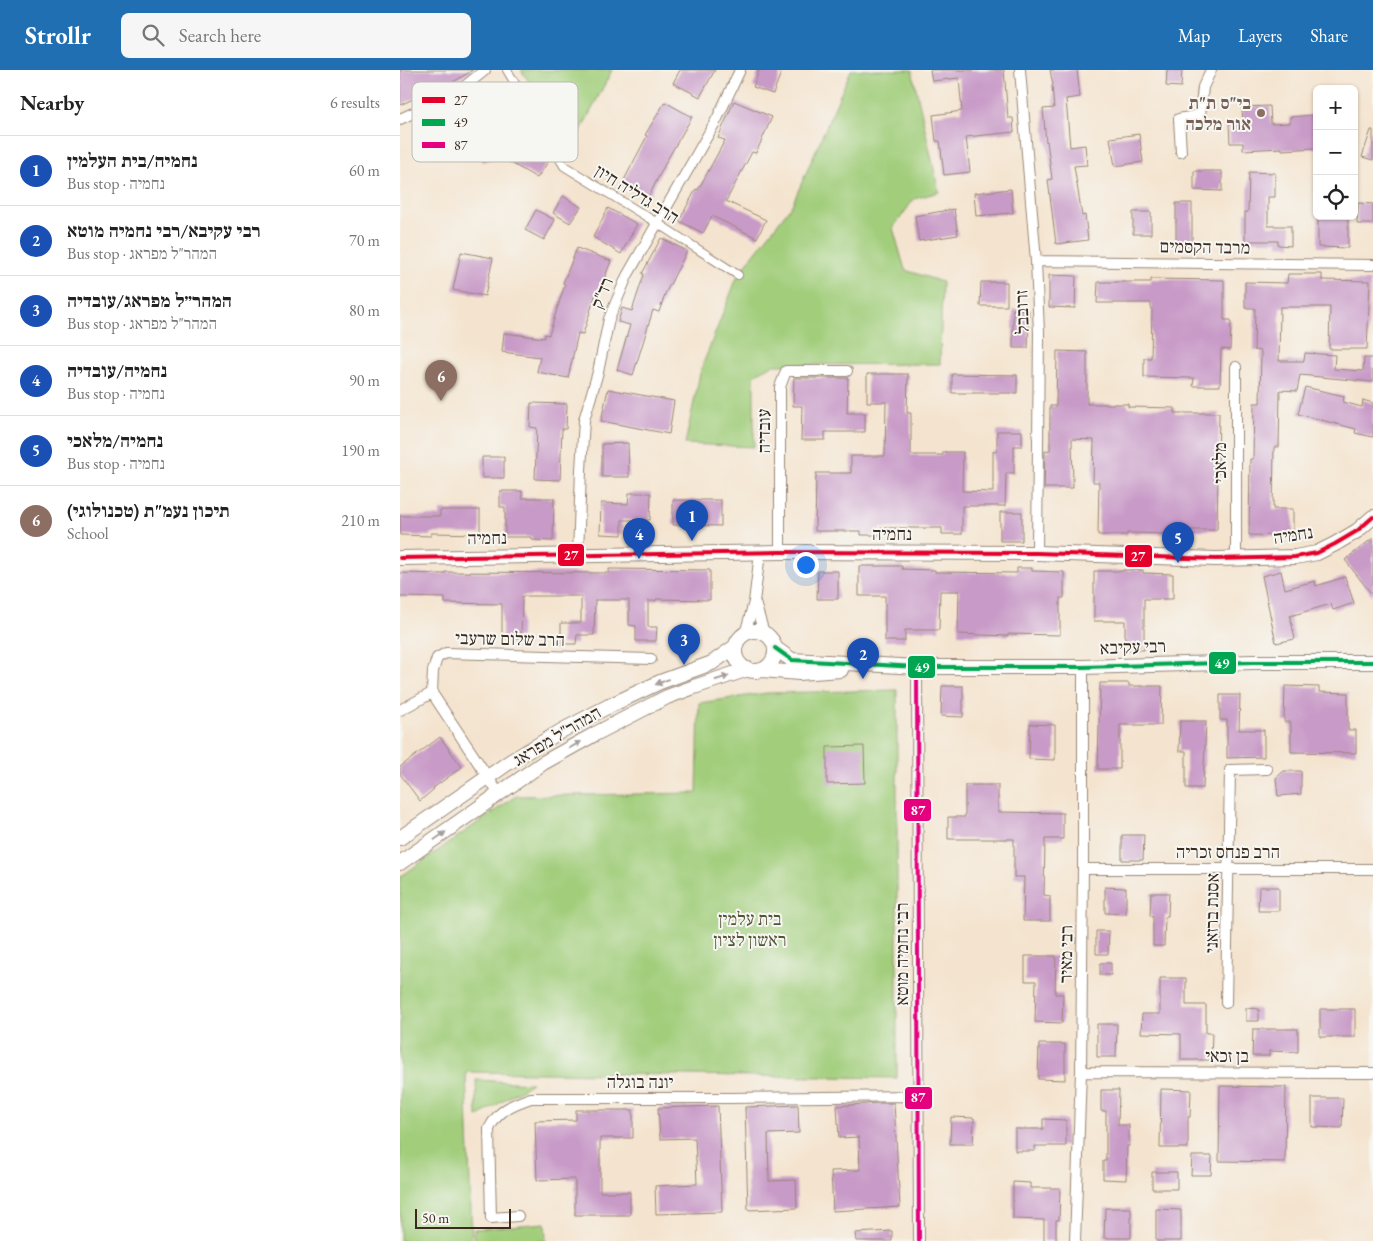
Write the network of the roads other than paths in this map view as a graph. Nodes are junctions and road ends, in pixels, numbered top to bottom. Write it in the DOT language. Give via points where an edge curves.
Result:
graph roads {
  1 [pos="485,70"];
  2 [pos="507,70"];
  3 [pos="740,70"];
  4 [pos="1020,70"];
  5 [pos="1211,70"];
  6 [pos="470,82"];
  7 [pos="514,82"];
  8 [pos="412,113"];
  9 [pos="400,119"];
  10 [pos="1181,152"];
  11 [pos="562,162"];
  12 [pos="657,223"];
  13 [pos="1036,261"];
  14 [pos="1373,265"];
  15 [pos="738,275"];
  16 [pos="1236,367"];
  17 [pos="847,371"];
  18 [pos="1373,517"];
  19 [pos="780,552"];
  20 [pos="760,553"];
  21 [pos="1037,553"];
  22 [pos="578,555"];
  23 [pos="400,558"];
  24 [pos="1236,559"];
  25 [pos="754,602"];
  26 [pos="764,633"];
  27 [pos="745,634"];
  28 [pos="736,646"];
  29 [pos="775,648"];
  30 [pos="651,659"];
  31 [pos="1372,662"];
  32 [pos="897,666"];
  33 [pos="917,667"];
  34 [pos="1083,668"];
  35 [pos="755,669"];
  36 [pos="432,694"];
  37 [pos="400,710"];
  38 [pos="1266,769"];
  39 [pos="487,777"];
  40 [pos="499,794"];
  41 [pos="400,838"];
  42 [pos="400,864"];
  43 [pos="1229,868"];
  44 [pos="1084,869"];
  45 [pos="1373,869"];
  46 [pos="1226,1004"];
  47 [pos="1081,1072"];
  48 [pos="1373,1072"];
  49 [pos="918,1096"];
  50 [pos="518,1216"];
  51 [pos="919,1241"];
  52 [pos="1075,1241"];
  1 -- 6 [label="street"];
  2 -- 7 [label="street, הרב גדליה חיון"];
  3 -- 12 [label="street, רד\"ק" via="717,119"];
  4 -- 13 [label="street, זרובבל"];
  5 -- 10 [label="street" via="1203,86 1200,115 1179,119"];
  8 -- 9 [label="street"];
  11 -- 12 [label="street, הרב גדליה חיון"];
  12 -- 15 [label="street, הרב גדליה חיון"];
  12 -- 22 [label="street, רד\"ק" via="627,276 609,320 584,420"];
  13 -- 14 [label="street, מרבד הקסמים"];
  13 -- 21 [label="street, זרובבל" via="1039,333"];
  16 -- 24 [label="street, מלאכי"];
  17 -- 19 [label="street, עובדיה" via="786,371 780,387"];
  18 -- 24 [label="street, נחמיה" via="1357,531 1316,553"];
  19 -- 20 [label="street, נחמיה"];
  19 -- 21 [label="street, נחמיה"];
  20 -- 22 [label="street, נחמיה"];
  20 -- 25 [label="street"];
  21 -- 24 [label="street, נחמיה"];
  22 -- 23 [label="street, נחמיה"];
  25 -- 26 [label="street"];
  25 -- 27 [label="street"];
  26 -- 27 [label="street" via="754,631"];
  26 -- 29 [label="street"];
  27 -- 28 [label="street"];
  28 -- 35 [label="street" via="736,655 742,666"];
  28 -- 39 [label="street, המהר\"ל מפראג, one-way" via="712,663 660,682 571,726"];
  29 -- 32 [label="street" via="792,660"];
  29 -- 35 [label="street" via="775,655 768,666"];
  30 -- 36 [label="street, הרב שלום שרעבי" via="446,653 437,658"];
  31 -- 34 [label="street, רבי עקיבא"];
  32 -- 33 [label="street, רבי עקיבא"];
  32 -- 35 [label="street, המהר\"ל מפראג" via="799,673"];
  33 -- 34 [label="street, רבי עקיבא"];
  33 -- 49 [label="street, רבי נחמיה מוטא"];
  34 -- 44 [label="street, רבי מאיר"];
  40 -- 35 [label="street, המהר\"ל מפראג, one-way" via="544,763 650,705 687,689"];
  36 -- 37 [label="street"];
  36 -- 39 [label="street"];
  38 -- 43 [label="street, אסנת ברזאני" via="1230,770"];
  39 -- 40 [label="street"];
  39 -- 41 [label="street, המהר\"ל מפראג"];
  42 -- 40 [label="street, המהר\"ל מפראג, one-way"];
  43 -- 44 [label="street, הרב פנחס זכריה"];
  43 -- 45 [label="street, הרב פנחס זכריה"];
  43 -- 46 [label="street, אסנת ברזאני"];
  44 -- 47 [label="street, רבי מאיר"];
  47 -- 48 [label="street, בן זכאי"];
  47 -- 52 [label="street, רבי מאיר"];
  49 -- 50 [label="street, יונה בוגלה" via="531,1098 505,1109 496,1116 489,1129 491,1218"];
  49 -- 51 [label="street, רבי נחמיה מוטא"];
}
